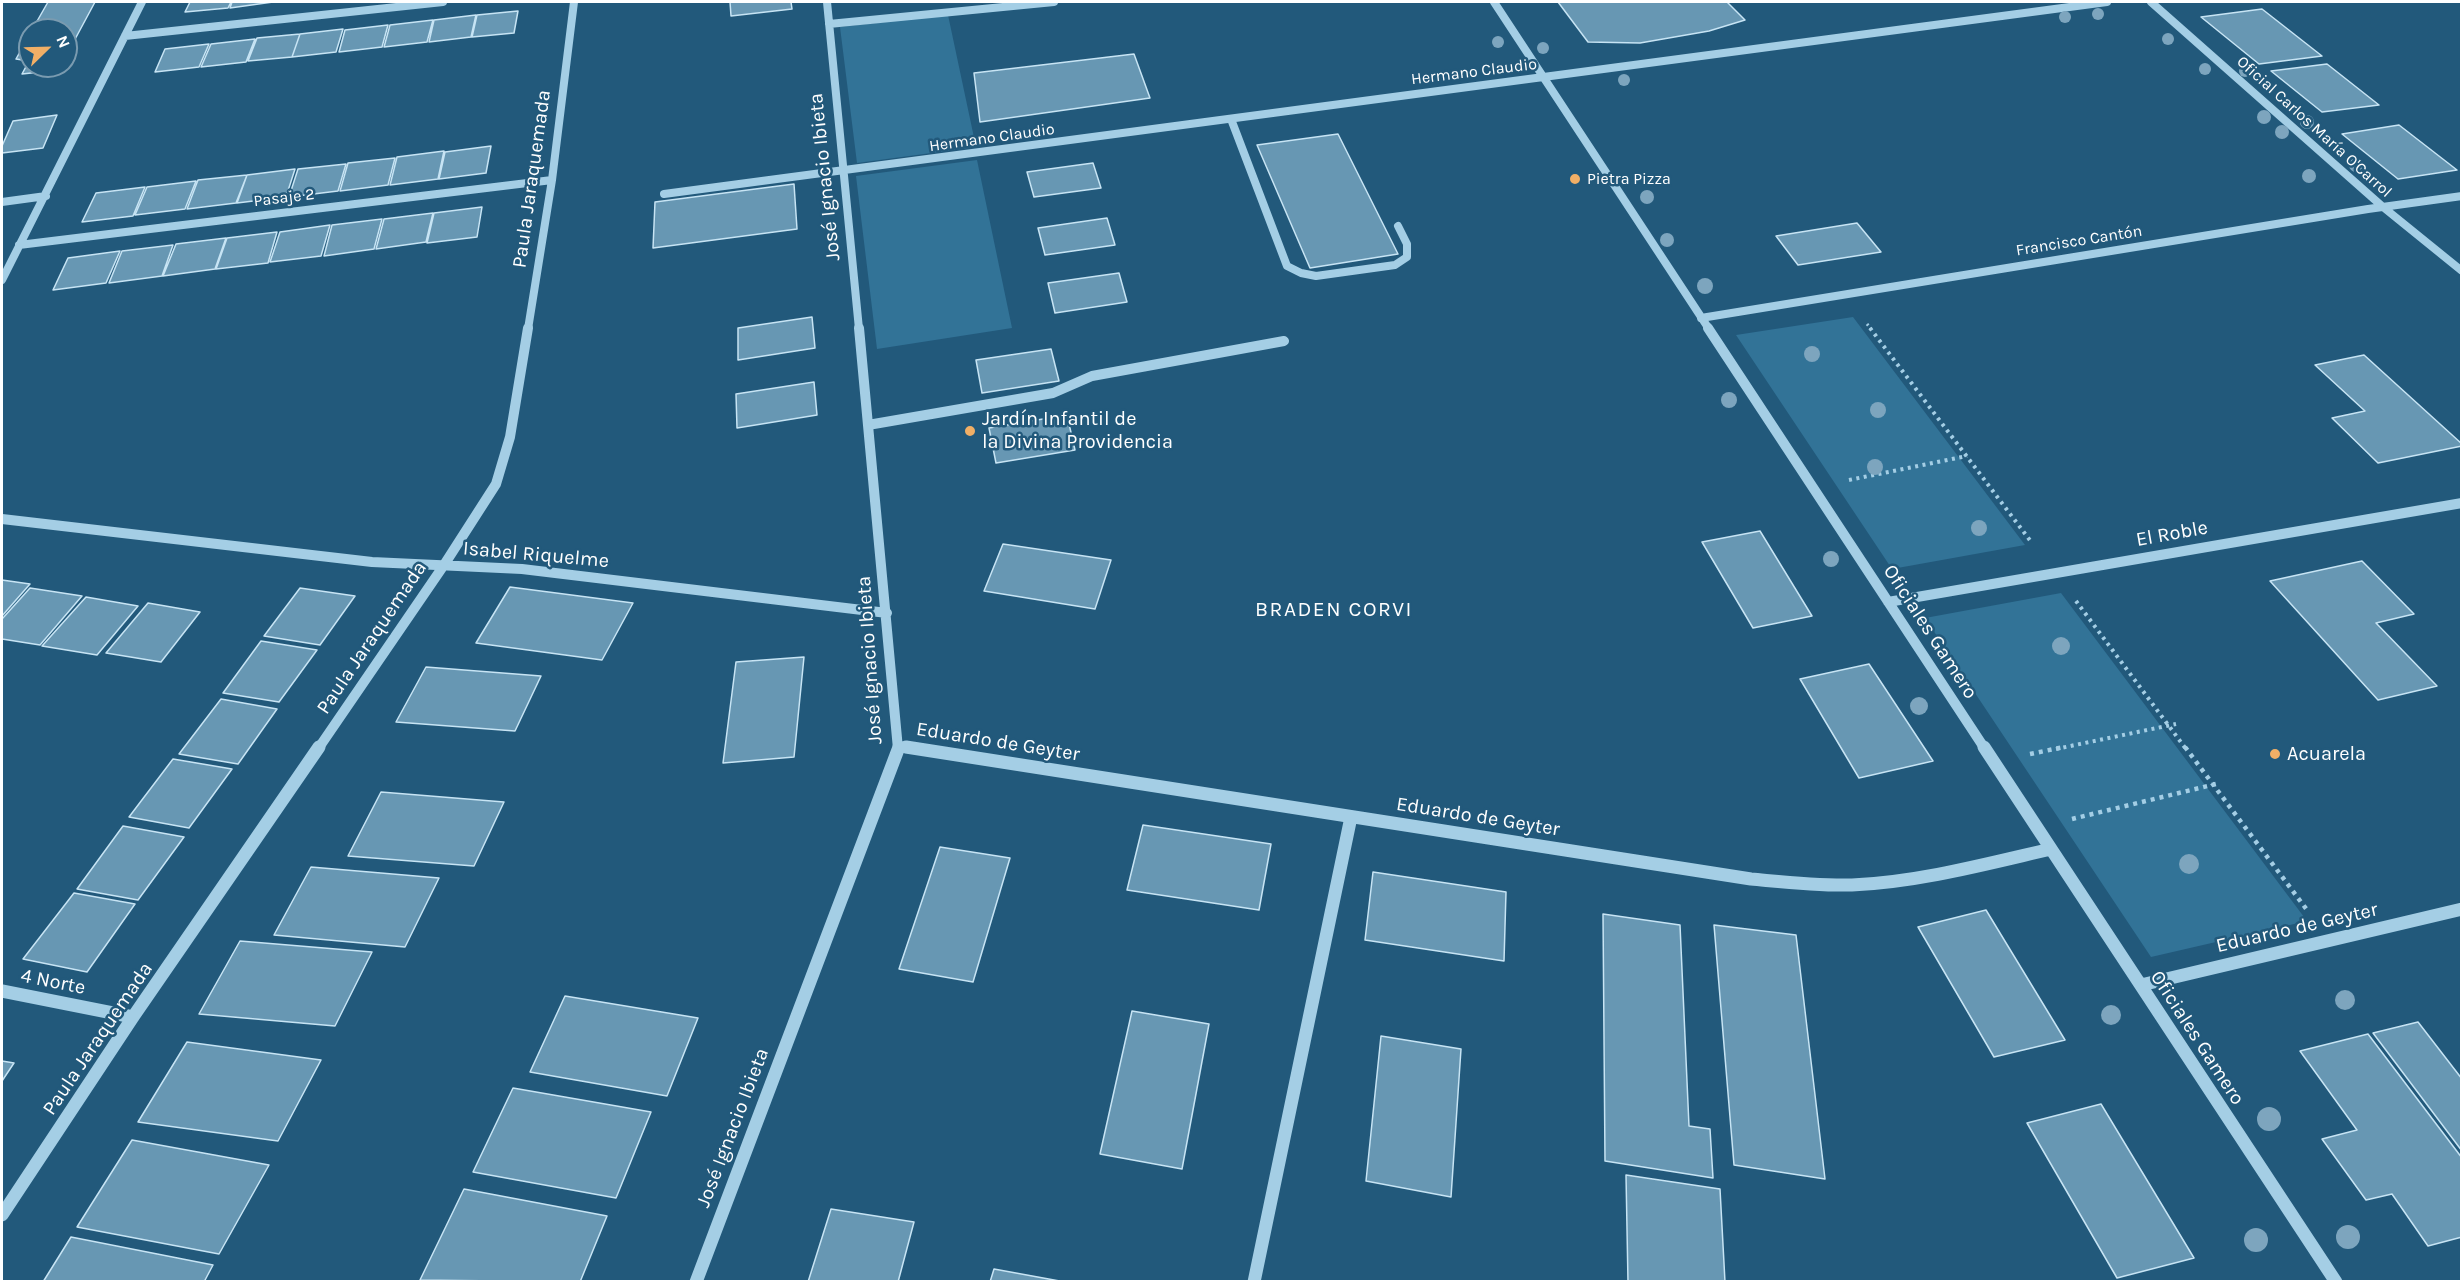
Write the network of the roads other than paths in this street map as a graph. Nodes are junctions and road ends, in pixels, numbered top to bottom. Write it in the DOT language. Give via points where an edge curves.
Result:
graph roads {
  1 [pos="142,2"];
  2 [pos="443,2"];
  3 [pos="574,2"];
  4 [pos="827,2"];
  5 [pos="1054,2"];
  6 [pos="1494,2"];
  7 [pos="2107,2"];
  8 [pos="2151,2"];
  9 [pos="829,24"];
  10 [pos="125,36"];
  11 [pos="1544,77"];
  12 [pos="1231,119"];
  13 [pos="844,171"];
  14 [pos="552,180"];
  15 [pos="664,194"];
  16 [pos="46,196"];
  17 [pos="2462,196"];
  18 [pos="2,202"];
  19 [pos="2383,207"];
  20 [pos="1398,226"];
  21 [pos="19,245"];
  22 [pos="2462,271"];
  23 [pos="2,280"];
  24 [pos="1701,318"];
  25 [pos="1284,341"];
  26 [pos="868,425"];
  27 [pos="2462,502"];
  28 [pos="2,519"];
  29 [pos="444,565"];
  30 [pos="1888,602"];
  31 [pos="887,613"];
  32 [pos="899,746"];
  33 [pos="1351,817"];
  34 [pos="2051,849"];
  35 [pos="2462,909"];
  36 [pos="2141,984"];
  37 [pos="2,991"];
  38 [pos="133,1017"];
  39 [pos="2,1215"];
  40 [pos="696,1281"];
  41 [pos="1254,1281"];
  42 [pos="2336,1281"];
  1 -- 10 [label="street"];
  2 -- 10 [label="street"];
  3 -- 14 [label="street, Paula Jaraquemada"];
  4 -- 9 [label="street, José Ignacio Ibieta"];
  5 -- 9 [label="street"];
  6 -- 11 [label="street, Oficiales Gamero"];
  7 -- 11 [label="street, Hermano Claudio"];
  8 -- 19 [label="street, Oficial Carlos María O'Carrol"];
  9 -- 13 [label="street, José Ignacio Ibieta"];
  10 -- 16 [label="street"];
  11 -- 12 [label="street, Hermano Claudio"];
  11 -- 24 [label="street, Oficiales Gamero"];
  12 -- 13 [label="street, Hermano Claudio"];
  12 -- 20 [label="street" via="1287,266 1316,276 1395,265 1407,257 1407,244"];
  13 -- 15 [label="street, Hermano Claudio"];
  13 -- 26 [label="street, José Ignacio Ibieta"];
  14 -- 21 [label="street, Pasaje 2"];
  14 -- 29 [label="street, Paula Jaraquemada" via="510,437 496,484"];
  16 -- 18 [label="street"];
  16 -- 21 [label="street"];
  17 -- 19 [label="street, Francisco Cantón"];
  19 -- 22 [label="street, Oficial Carlos María O'Carrol"];
  19 -- 24 [label="street, Francisco Cantón"];
  21 -- 23 [label="street"];
  24 -- 30 [label="street, Oficiales Gamero"];
  25 -- 26 [label="street" via="1092,376 1053,393"];
  26 -- 31 [label="street, José Ignacio Ibieta"];
  27 -- 30 [label="street, El Roble"];
  28 -- 29 [label="street, Isabel Riquelme" via="372,562"];
  29 -- 31 [label="street, Isabel Riquelme" via="522,569"];
  29 -- 38 [label="street, Paula Jaraquemada"];
  30 -- 34 [label="street, Oficiales Gamero"];
  31 -- 32 [label="street, José Ignacio Ibieta"];
  32 -- 33 [label="street, Eduardo de Geyter"];
  32 -- 40 [label="street, José Ignacio Ibieta"];
  33 -- 34 [label="street, Eduardo de Geyter" via="1802,884 1905,880"];
  33 -- 41 [label="street"];
  34 -- 36 [label="street, Oficiales Gamero"];
  35 -- 36 [label="street, Eduardo de Geyter"];
  36 -- 42 [label="street, Oficiales Gamero"];
  37 -- 38 [label="street, 4 Norte"];
  38 -- 39 [label="street, Paula Jaraquemada"];
}
